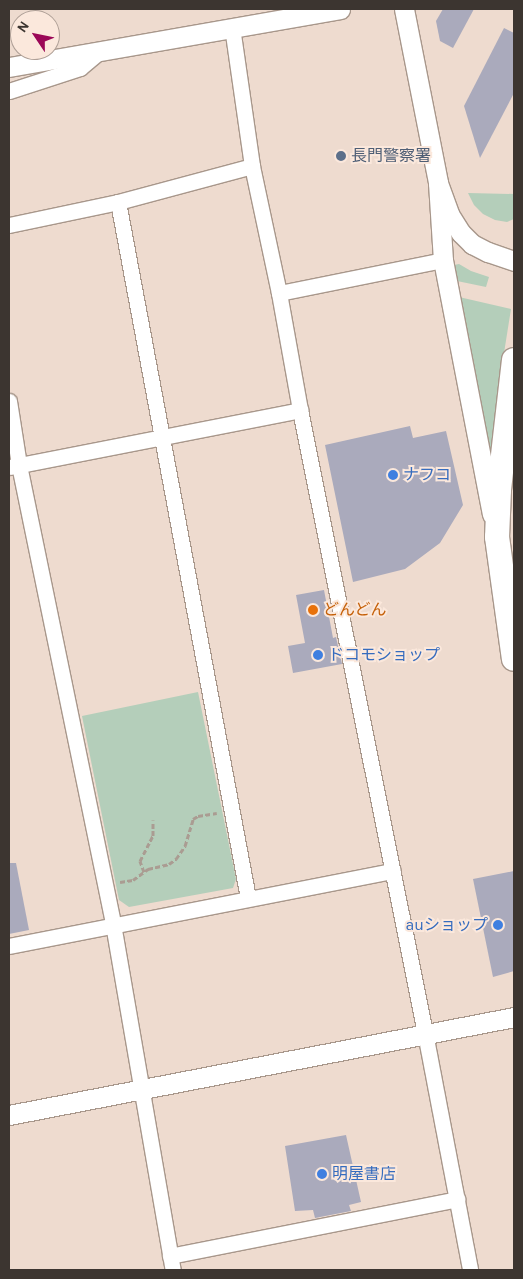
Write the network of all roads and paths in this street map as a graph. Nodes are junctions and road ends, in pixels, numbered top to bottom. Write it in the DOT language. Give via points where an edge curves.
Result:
graph roads {
  1 [pos="340,9"];
  2 [pos="404,9"];
  3 [pos="232,28"];
  4 [pos="101,50"];
  5 [pos="9,67"];
  6 [pos="9,91"];
  7 [pos="252,166"];
  8 [pos="438,183"];
  9 [pos="118,202"];
  10 [pos="9,225"];
  11 [pos="442,260"];
  12 [pos="514,260"];
  13 [pos="280,293"];
  14 [pos="514,360"];
  15 [pos="9,401"];
  16 [pos="300,410"];
  17 [pos="161,439"];
  18 [pos="14,466"];
  19 [pos="497,537"];
  20 [pos="514,659"];
  21 [pos="232,810"];
  22 [pos="153,820"];
  23 [pos="144,872"];
  24 [pos="392,872"];
  25 [pos="105,885"];
  26 [pos="248,898"];
  27 [pos="113,924"];
  28 [pos="9,946"];
  29 [pos="514,1017"];
  30 [pos="425,1033"];
  31 [pos="141,1089"];
  32 [pos="9,1115"];
  33 [pos="457,1199"];
  34 [pos="172,1263"];
  35 [pos="470,1270"];
  1 -- 3 [label="street"];
  2 -- 8 [label="street"];
  3 -- 4 [label="street"];
  3 -- 7 [label="street"];
  4 -- 5 [label="street"];
  4 -- 6 [label="street" via="80,68"];
  7 -- 9 [label="street"];
  7 -- 13 [label="street"];
  8 -- 11 [label="street"];
  8 -- 12 [label="street" via="449,214 461,233 472,244"];
  9 -- 10 [label="street"];
  9 -- 17 [label="street"];
  11 -- 13 [label="street"];
  11 -- 19 [label="street"];
  13 -- 16 [label="street"];
  14 -- 19 [label="highway" via="499,490"];
  15 -- 18 [label="street"];
  16 -- 17 [label="street"];
  16 -- 24 [label="street"];
  17 -- 18 [label="street"];
  17 -- 21 [label="street"];
  18 -- 25 [label="street"];
  19 -- 20 [label="highway"];
  21 -- 23 [label="path" via="192,819 185,846 176,859"];
  21 -- 26 [label="street"];
  22 -- 23 [label="path" via="153,836 140,860"];
  23 -- 25 [label="path" via="133,880"];
  24 -- 26 [label="street"];
  24 -- 30 [label="street"];
  25 -- 27 [label="street"];
  26 -- 27 [label="street"];
  27 -- 28 [label="street"];
  27 -- 31 [label="street"];
  29 -- 30 [label="street"];
  30 -- 31 [label="street"];
  30 -- 33 [label="street"];
  31 -- 32 [label="street"];
  31 -- 34 [label="street"];
  33 -- 34 [label="street"];
  33 -- 35 [label="street"];
}
